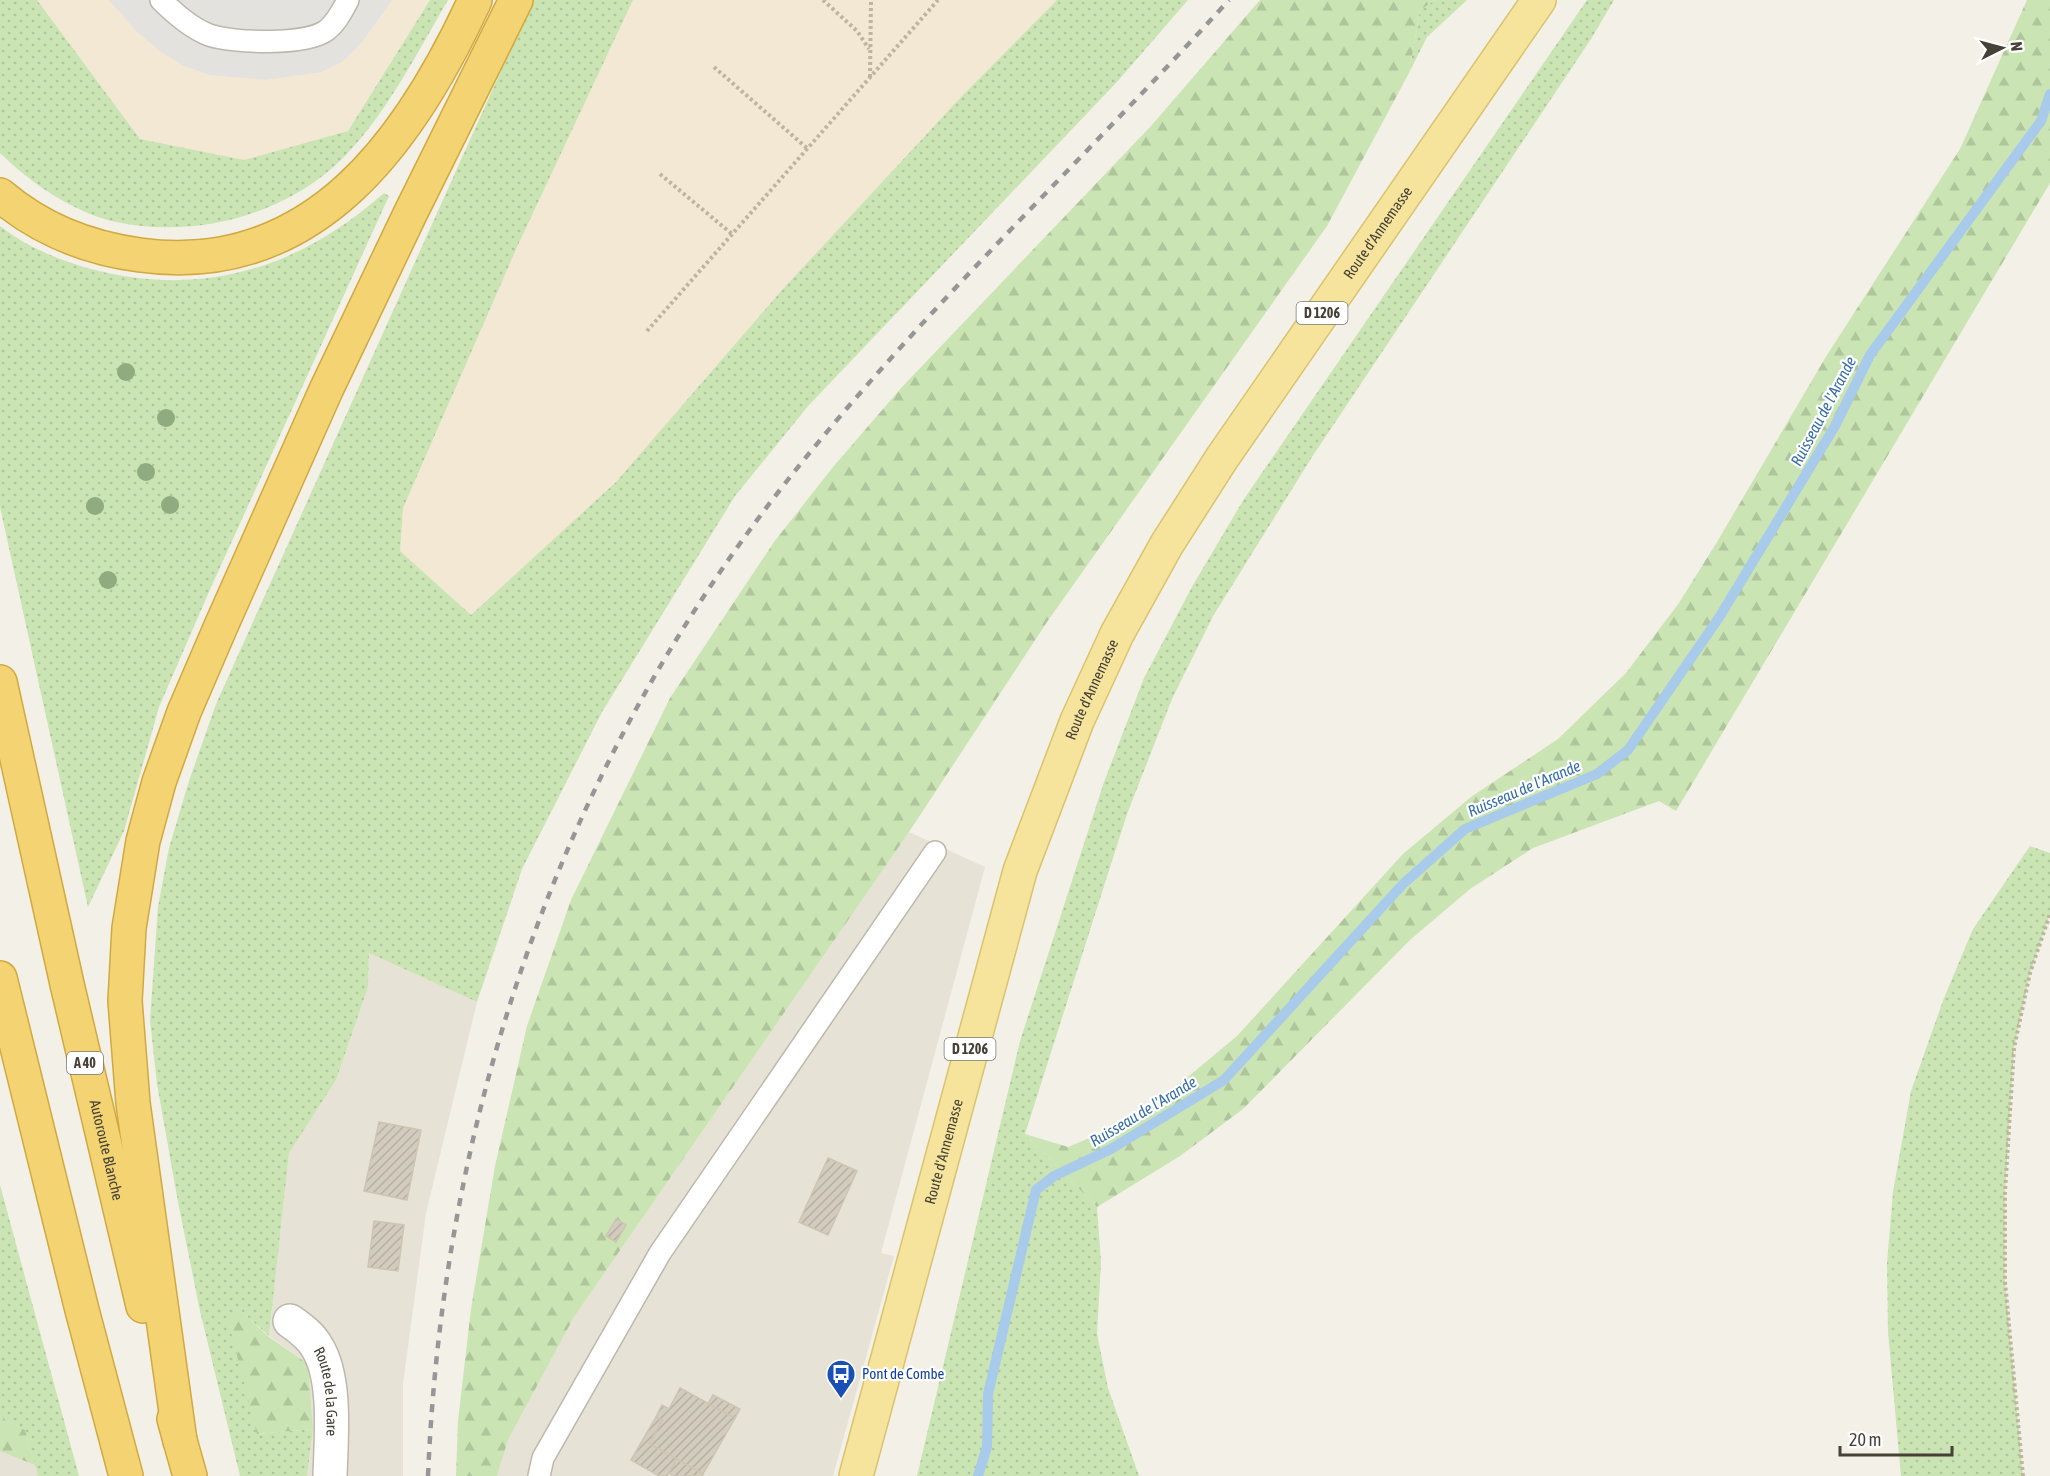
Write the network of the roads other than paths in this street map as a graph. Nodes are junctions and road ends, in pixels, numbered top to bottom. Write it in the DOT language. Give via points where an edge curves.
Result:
graph roads {
  1 [pos="161,0"];
  2 [pos="348,0"];
  3 [pos="476,0"];
  4 [pos="516,0"];
  5 [pos="1539,0"];
  6 [pos="0,195"];
  7 [pos="0,682"];
  8 [pos="935,852"];
  9 [pos="0,978"];
  10 [pos="290,1321"];
  11 [pos="180,1441"];
  12 [pos="125,1472"];
  13 [pos="190,1476"];
  14 [pos="330,1476"];
  15 [pos="539,1476"];
  16 [pos="856,1476"];
  1 -- 2 [label="lane" via="198,30 230,40 320,34 335,22"];
  3 -- 6 [label="highway" via="415,112 376,161 322,213 257,245 219,256 186,258 119,252 58,233"];
  4 -- 11 [label="highway" via="336,369 221,626 184,711 159,782 144,841 129,928 126,1013 133,1103"];
  5 -- 16 [label="main road, Route d'Annemasse / D 1206" via="1222,458 1117,634 1077,721 1017,881"];
  7 -- 11 [label="highway, Autoroute Blanche / A 40" via="106,1152"];
  8 -- 15 [label="lane" via="660,1253 543,1458"];
  9 -- 12 [label="highway"];
  10 -- 14 [label="street, Route de la Gare" via="317,1346 325,1366 330,1405"];
  11 -- 13 [label="highway, Autoroute Blanche / A 40"];
}
